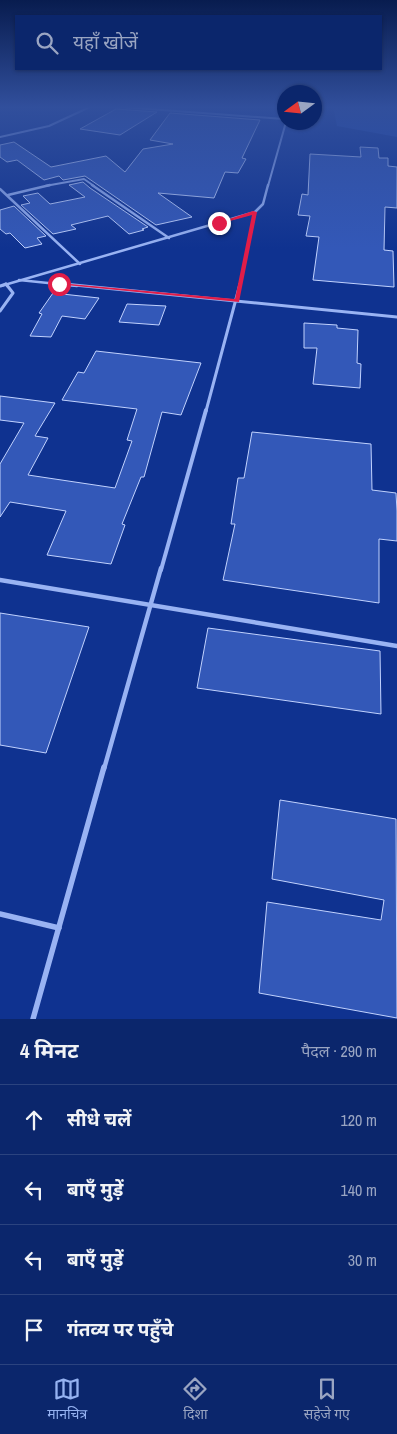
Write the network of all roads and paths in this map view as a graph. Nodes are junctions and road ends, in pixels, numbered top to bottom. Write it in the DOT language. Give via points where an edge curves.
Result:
graph roads {
  1 [pos="277,154"];
  2 [pos="0,189"];
  3 [pos="8,195"];
  4 [pos="255,212"];
  5 [pos="169,238"];
  6 [pos="80,264"];
  7 [pos="18,280"];
  8 [pos="6,284"];
  9 [pos="0,286"];
  10 [pos="237,301"];
  11 [pos="0,311"];
  12 [pos="397,318"];
  13 [pos="0,580"];
  14 [pos="152,605"];
  15 [pos="397,646"];
  16 [pos="0,914"];
  17 [pos="59,928"];
  18 [pos="34,1019"];
  1 -- 4 [label="lane" via="263,204"];
  2 -- 3 [label="lane"];
  3 -- 5 [label="lane" via="84,179"];
  3 -- 6 [label="lane"];
  4 -- 5 [label="lane"];
  4 -- 10 [label="lane"];
  5 -- 6 [label="lane"];
  6 -- 7 [label="lane"];
  7 -- 8 [label="lane"];
  7 -- 10 [label="lane"];
  8 -- 9 [label="lane"];
  8 -- 11 [label="lane" via="13,292"];
  10 -- 12 [label="lane"];
  10 -- 14 [label="lane"];
  13 -- 14 [label="lane"];
  14 -- 15 [label="lane"];
  14 -- 17 [label="lane"];
  16 -- 17 [label="lane"];
  17 -- 18 [label="lane"];
}
